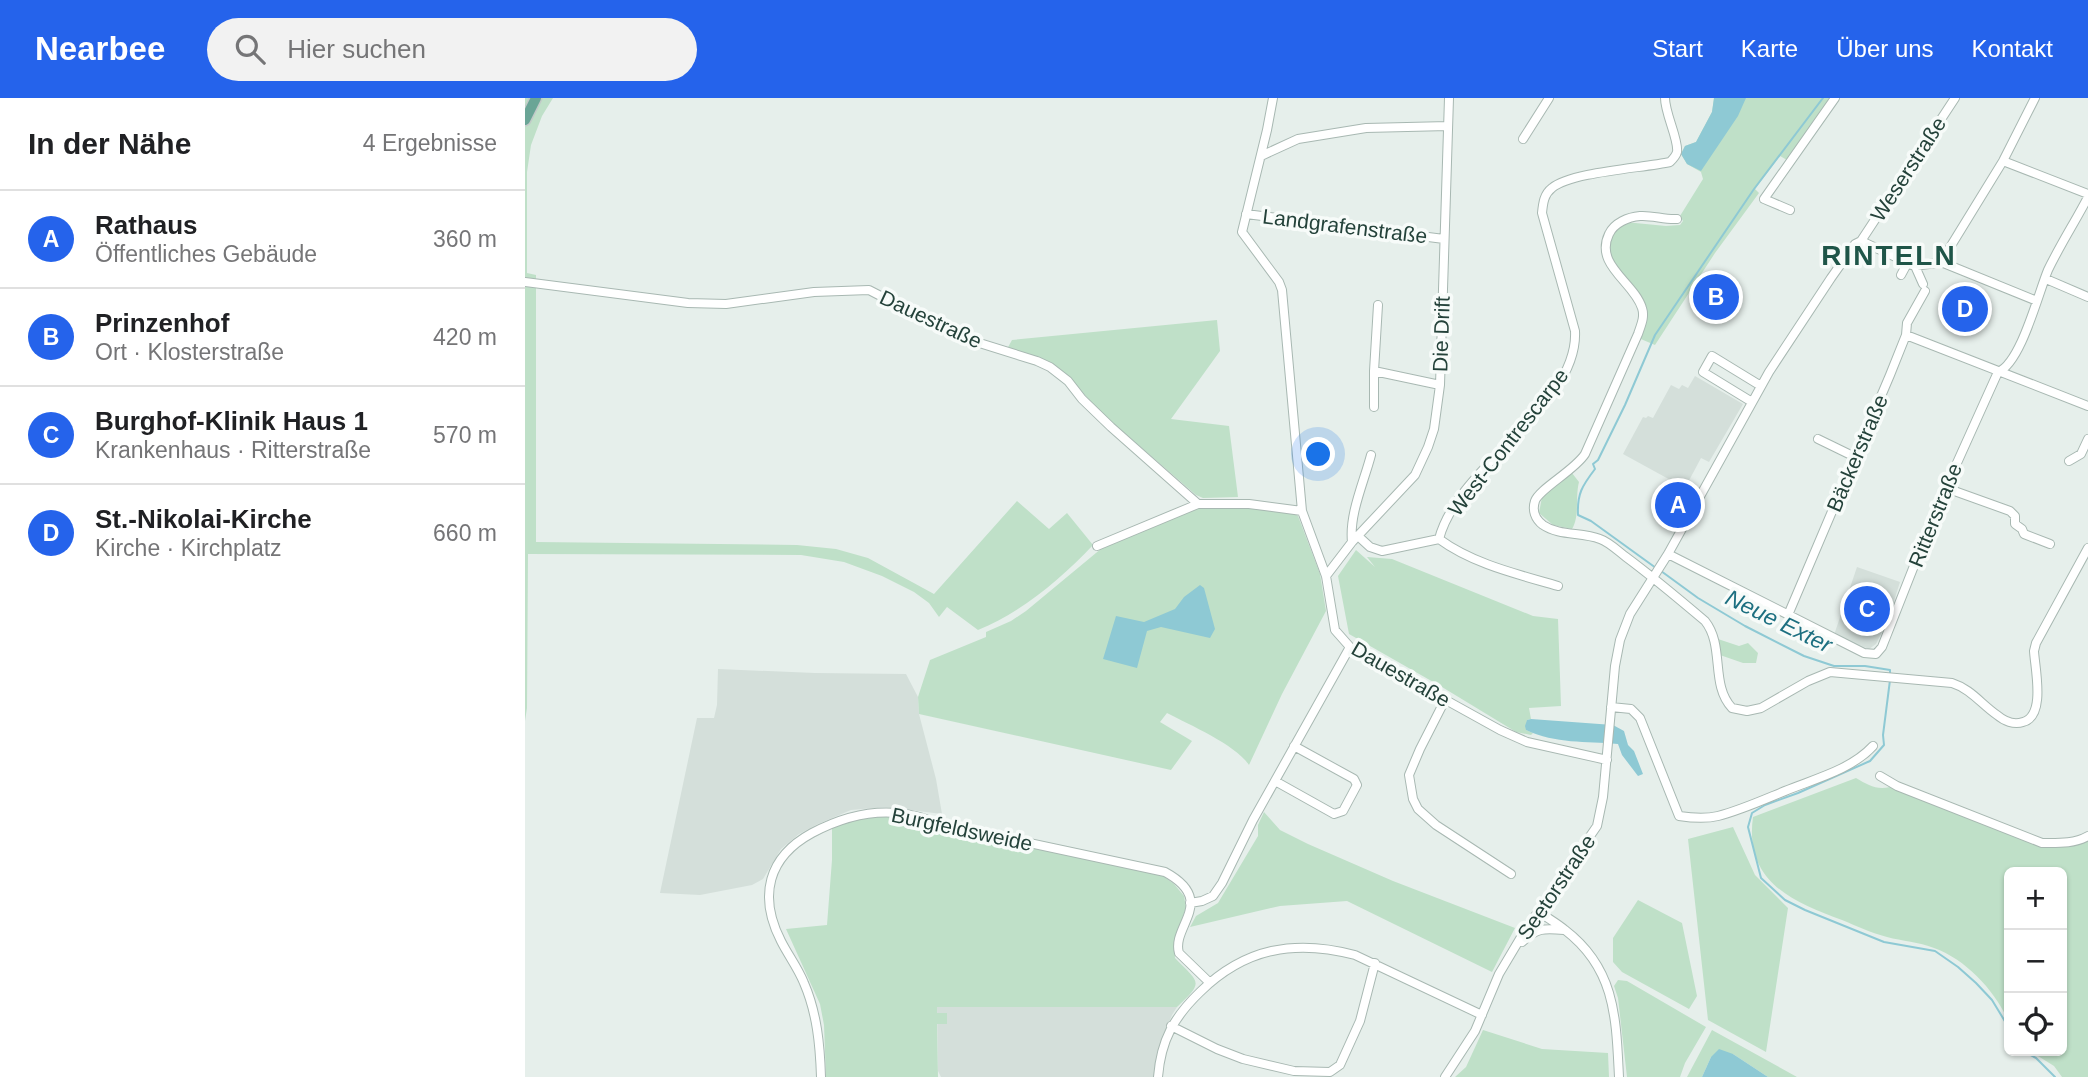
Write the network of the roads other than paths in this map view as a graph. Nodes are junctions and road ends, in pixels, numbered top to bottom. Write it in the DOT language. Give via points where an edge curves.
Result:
graph roads {
  1 [pos="536,98"];
  2 [pos="1273,98"];
  3 [pos="1452,98"];
  4 [pos="1549,98"];
  5 [pos="1665,98"];
  6 [pos="1835,98"];
  7 [pos="1955,98"];
  8 [pos="2035,98"];
  9 [pos="525,120"];
  10 [pos="1448,126"];
  11 [pos="1523,138"];
  12 [pos="1261,156"];
  13 [pos="2003,161"];
  14 [pos="2088,196"];
  15 [pos="1790,211"];
  16 [pos="1246,214"];
  17 [pos="1677,219"];
  18 [pos="1444,239"];
  19 [pos="1861,241"];
  20 [pos="1939,263"];
  21 [pos="1912,264"];
  22 [pos="1901,275"];
  23 [pos="2046,279"];
  24 [pos="525,282"];
  25 [pos="2088,297"];
  26 [pos="2037,301"];
  27 [pos="1378,305"];
  28 [pos="1906,335"];
  29 [pos="1374,370"];
  30 [pos="1998,372"];
  31 [pos="1440,385"];
  32 [pos="1761,386"];
  33 [pos="1752,402"];
  34 [pos="1374,407"];
  35 [pos="2088,407"];
  36 [pos="1818,439"];
  37 [pos="2088,439"];
  38 [pos="1371,455"];
  39 [pos="1855,457"];
  40 [pos="2069,461"];
  41 [pos="1946,488"];
  42 [pos="1198,504"];
  43 [pos="1302,510"];
  44 [pos="1355,539"];
  45 [pos="1439,539"];
  46 [pos="2050,544"];
  47 [pos="1097,546"];
  48 [pos="2088,548"];
  49 [pos="1668,554"];
  50 [pos="1656,572"];
  51 [pos="1327,576"];
  52 [pos="1558,586"];
  53 [pos="1788,615"];
  54 [pos="1350,647"];
  55 [pos="1445,700"];
  56 [pos="1611,707"];
  57 [pos="1294,746"];
  58 [pos="1873,746"];
  59 [pos="1607,756"];
  60 [pos="1880,776"];
  61 [pos="1275,781"];
  62 [pos="2088,836"];
  63 [pos="1511,874"];
  64 [pos="1190,903"];
  65 [pos="1538,911"];
  66 [pos="1567,931"];
  67 [pos="1513,951"];
  68 [pos="1375,964"];
  69 [pos="1209,982"];
  70 [pos="1482,1015"];
  71 [pos="1171,1026"];
  72 [pos="821,1077"];
  73 [pos="1158,1077"];
  74 [pos="1445,1077"];
  75 [pos="1619,1077"];
  1 -- 9 [label="main road"];
  2 -- 12 [label="street"];
  3 -- 10 [label="street, Die Drift"];
  4 -- 11 [label="street"];
  5 -- 45 [label="street, West-Contrescarpe" via="1677,149 1670,162 1568,179 1544,198 1542,213 1575,331 1571,362 1538,410 1462,494"];
  6 -- 15 [label="street" via="1764,200"];
  7 -- 19 [label="street, Weserstraße"];
  8 -- 13 [label="street"];
  10 -- 12 [label="street" via="1366,128 1298,139"];
  10 -- 18 [label="street, Die Drift"];
  12 -- 16 [label="street"];
  13 -- 14 [label="street"];
  13 -- 20 [label="street"];
  14 -- 23 [label="street, Ritterstraße"];
  16 -- 18 [label="street, Landgrafenstraße"];
  16 -- 43 [label="street, Dauestraße" via="1242,232 1282,290"];
  17 -- 50 [label="street" via="1640,216 1611,228 1604,249 1607,259 1642,307 1643,317 1585,454 1536,497 1534,505 1538,521 1545,527 1600,539"];
  18 -- 31 [label="street, Die Drift"];
  19 -- 21 [label="street"];
  19 -- 32 [label="street, Weserstraße" via="1831,278"];
  20 -- 21 [label="street"];
  20 -- 26 [label="street"];
  21 -- 22 [label="street"];
  21 -- 28 [label="street, Bäckerstraße" via="1924,288"];
  23 -- 25 [label="street"];
  23 -- 26 [label="street, Ritterstraße"];
  24 -- 42 [label="street, Dauestraße" via="635,298 726,304 869,290 957,336 1050,367"];
  26 -- 30 [label="street, Ritterstraße" via="2006,369"];
  27 -- 29 [label="street"];
  28 -- 30 [label="street"];
  28 -- 39 [label="street, Bäckerstraße"];
  29 -- 31 [label="street"];
  29 -- 34 [label="street"];
  30 -- 35 [label="street"];
  30 -- 41 [label="street, Ritterstraße"];
  31 -- 44 [label="street, Die Drift" via="1434,429 1415,475"];
  32 -- 33 [label="street, Weserstraße"];
  32 -- 33 [label="street" via="1712,356 1703,372"];
  33 -- 49 [label="street, Seetorstraße"];
  36 -- 39 [label="street"];
  37 -- 40 [label="street" via="2081,454"];
  38 -- 44 [label="street" via="1355,507 1351,529"];
  39 -- 53 [label="street, Bäckerstraße"];
  41 -- 46 [label="street" via="2010,511 2024,534"];
  41 -- 53 [label="street, Ritterstraße" via="1876,654 1864,653"];
  42 -- 43 [label="street"];
  42 -- 47 [label="street"];
  43 -- 51 [label="street, Dauestraße"];
  44 -- 45 [label="street, West-Contrescarpe" via="1382,551"];
  44 -- 51 [label="street, Die Drift"];
  45 -- 52 [label="street, West-Contrescarpe" via="1482,562"];
  48 -- 50 [label="street" via="2036,643 2036,708 2030,719 2021,723 2003,719 1960,686 1830,672 1761,708 1732,708 1723,693 1711,628"];
  49 -- 50 [label="street, Seetorstraße"];
  49 -- 53 [label="street"];
  50 -- 56 [label="street, Seetorstraße" via="1620,640"];
  51 -- 54 [label="street, Dauestraße" via="1335,630"];
  54 -- 55 [label="street, Dauestraße"];
  54 -- 57 [label="street"];
  55 -- 59 [label="street, Dauestraße" via="1527,742"];
  55 -- 63 [label="street" via="1409,775 1413,799 1436,825"];
  56 -- 58 [label="street" via="1632,709 1640,718 1679,816 1690,818 1716,816 1749,805 1840,768"];
  56 -- 59 [label="street, Seetorstraße"];
  57 -- 61 [label="street"];
  57 -- 61 [label="street" via="1354,779 1357,785 1348,803 1334,814"];
  59 -- 65 [label="street, Seetorstraße" via="1597,826"];
  60 -- 62 [label="street" via="2042,843 2062,844"];
  61 -- 64 [label="street" via="1213,896"];
  64 -- 69 [label="street" via="1177,946"];
  64 -- 72 [label="street, Burgfeldsweide" via="1181,883 1165,872 915,816 881,812 840,820 804,838 780,858 769,892 773,924 813,1007"];
  65 -- 66 [label="street"];
  65 -- 67 [label="street, Seetorstraße"];
  66 -- 67 [label="street" via="1540,929"];
  66 -- 75 [label="street" via="1606,981 1616,1025"];
  67 -- 70 [label="street, Seetorstraße"];
  68 -- 69 [label="street" via="1332,949 1290,947 1250,957"];
  68 -- 70 [label="street"];
  68 -- 71 [label="street" via="1360,1021 1340,1065 1330,1072 1294,1071 1243,1059"];
  69 -- 71 [label="street"];
  70 -- 74 [label="street, Seetorstraße"];
  71 -- 73 [label="street"];
}
